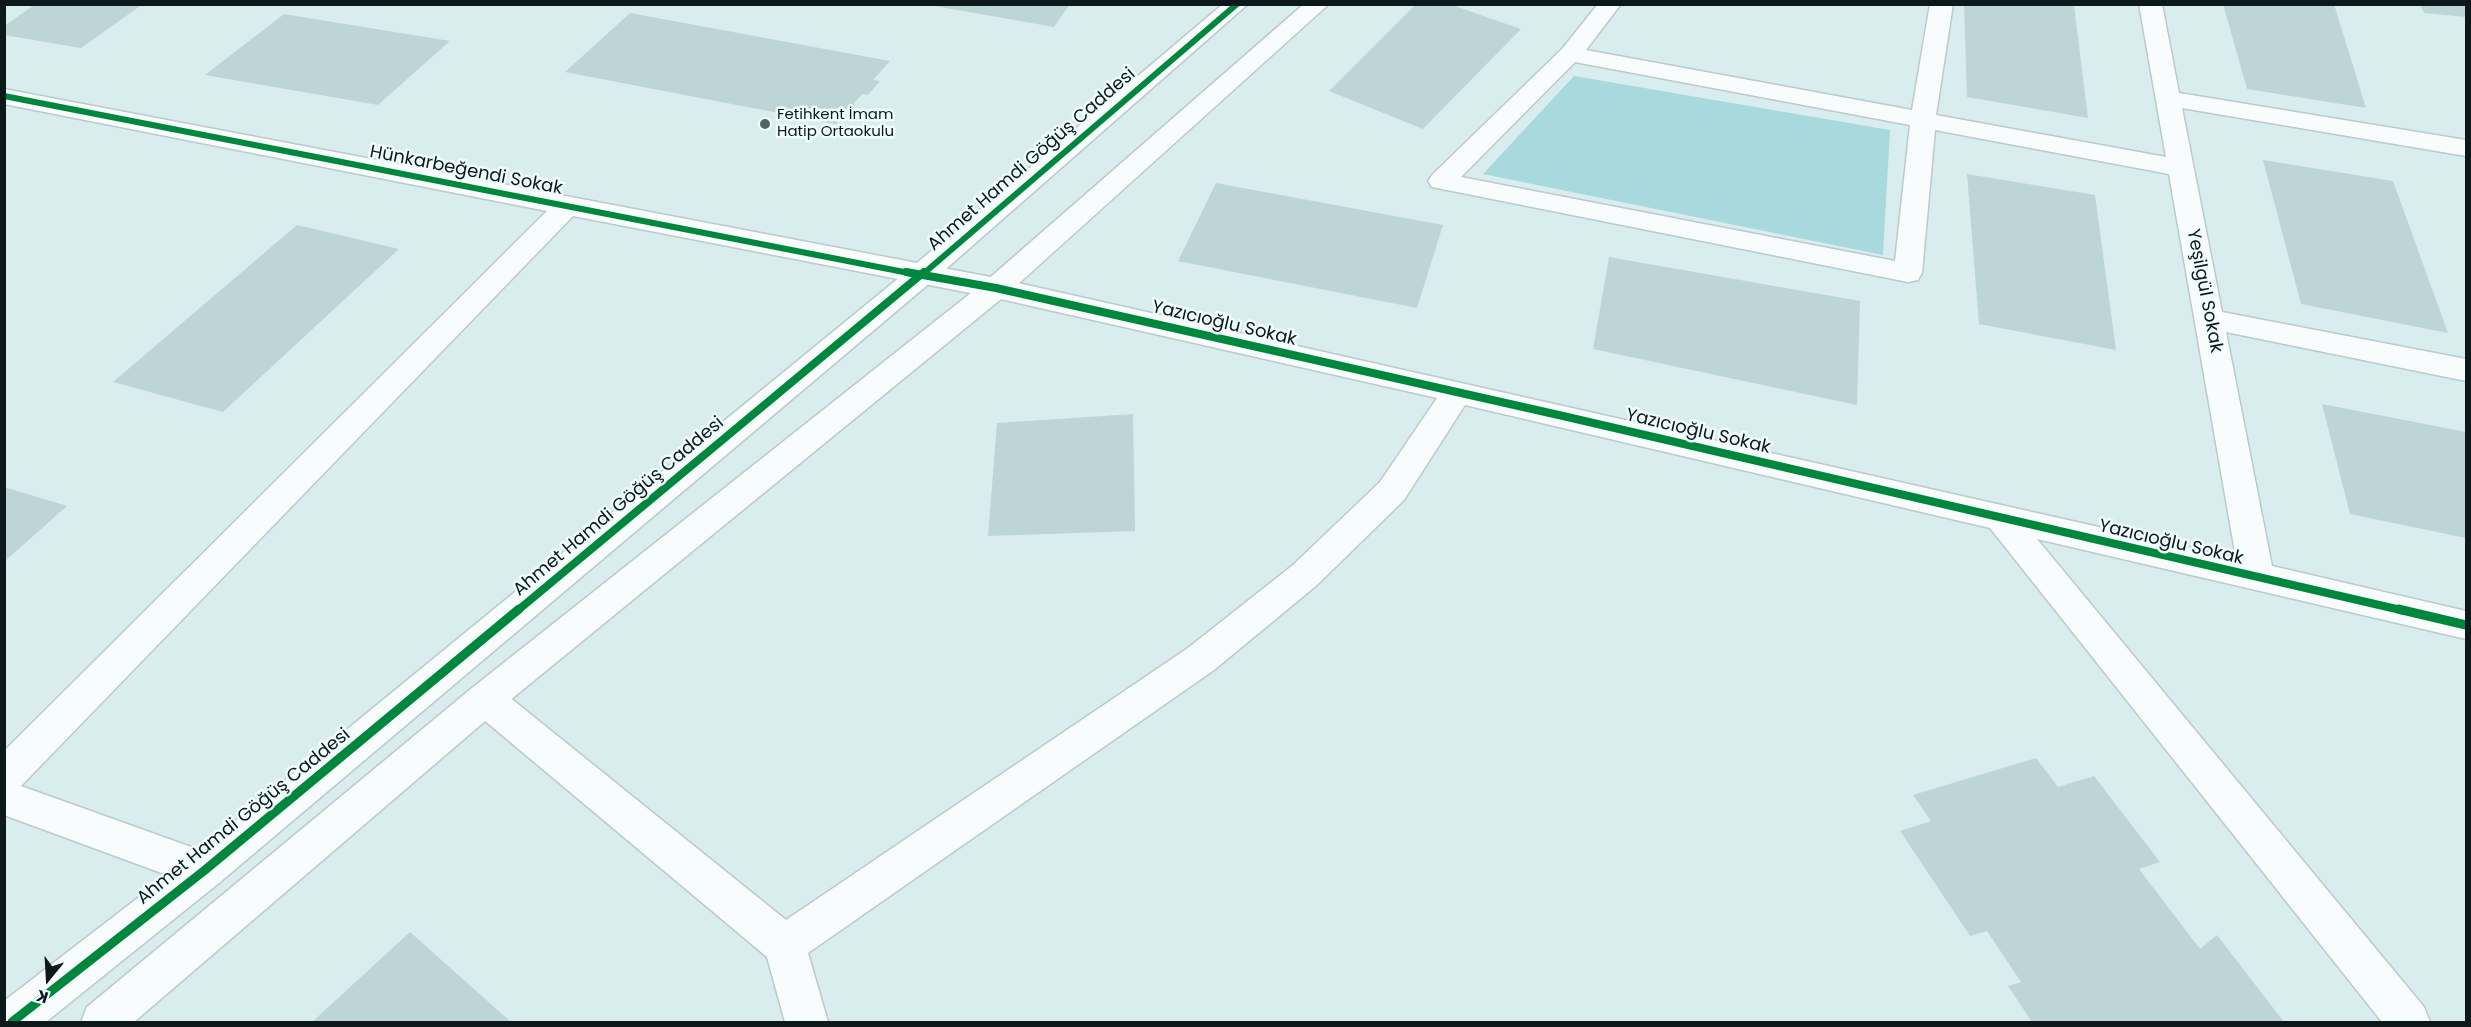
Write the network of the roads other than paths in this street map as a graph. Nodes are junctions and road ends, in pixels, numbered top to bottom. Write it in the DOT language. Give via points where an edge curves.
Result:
graph roads {
  1 [pos="1237,4"];
  2 [pos="1318,4"];
  3 [pos="1610,4"];
  4 [pos="1942,4"];
  5 [pos="2150,4"];
  6 [pos="1570,54"];
  7 [pos="4,96"];
  8 [pos="2168,98"];
  9 [pos="1923,120"];
  10 [pos="2466,148"];
  11 [pos="2180,168"];
  12 [pos="567,206"];
  13 [pos="921,275"];
  14 [pos="996,288"];
  15 [pos="2209,319"];
  16 [pos="2466,370"];
  17 [pos="1457,392"];
  18 [pos="2001,518"];
  19 [pos="2257,578"];
  20 [pos="2466,625"];
  21 [pos="485,699"];
  22 [pos="4,777"];
  23 [pos="4,797"];
  24 [pos="205,870"];
  25 [pos="785,945"];
  26 [pos="12,1023"];
  27 [pos="102,1023"];
  28 [pos="806,1023"];
  29 [pos="2409,1023"];
  1 -- 13 [label="street, Ahmet Hamdi Göğüş Caddesi"];
  2 -- 14 [label="street"];
  3 -- 6 [label="street"];
  4 -- 9 [label="street"];
  5 -- 8 [label="street, Yeşilgül Sokak"];
  6 -- 9 [label="street"];
  6 -- 9 [label="street" via="1441,181 1908,273"];
  7 -- 12 [label="street, Hünkarbeğendi Sokak"];
  8 -- 10 [label="street"];
  8 -- 11 [label="street, Yeşilgül Sokak"];
  9 -- 11 [label="street"];
  11 -- 15 [label="street, Yeşilgül Sokak"];
  12 -- 13 [label="street, Hünkarbeğendi Sokak"];
  12 -- 22 [label="street"];
  13 -- 14 [label="street, Yazıcıoğlu Sokak"];
  13 -- 24 [label="street, Ahmet Hamdi Göğüş Caddesi"];
  14 -- 17 [label="street, Yazıcıoğlu Sokak"];
  14 -- 21 [label="street"];
  15 -- 16 [label="street"];
  15 -- 19 [label="street, Yeşilgül Sokak"];
  17 -- 18 [label="street, Yazıcıoğlu Sokak"];
  17 -- 25 [label="street" via="1392,491 1305,575 1201,659"];
  18 -- 19 [label="street, Yazıcıoğlu Sokak"];
  18 -- 29 [label="street"];
  19 -- 20 [label="street, Yazıcıoğlu Sokak"];
  21 -- 25 [label="street"];
  21 -- 27 [label="street"];
  23 -- 24 [label="street"];
  24 -- 26 [label="street, Ahmet Hamdi Göğüş Caddesi"];
  25 -- 28 [label="street"];
}
